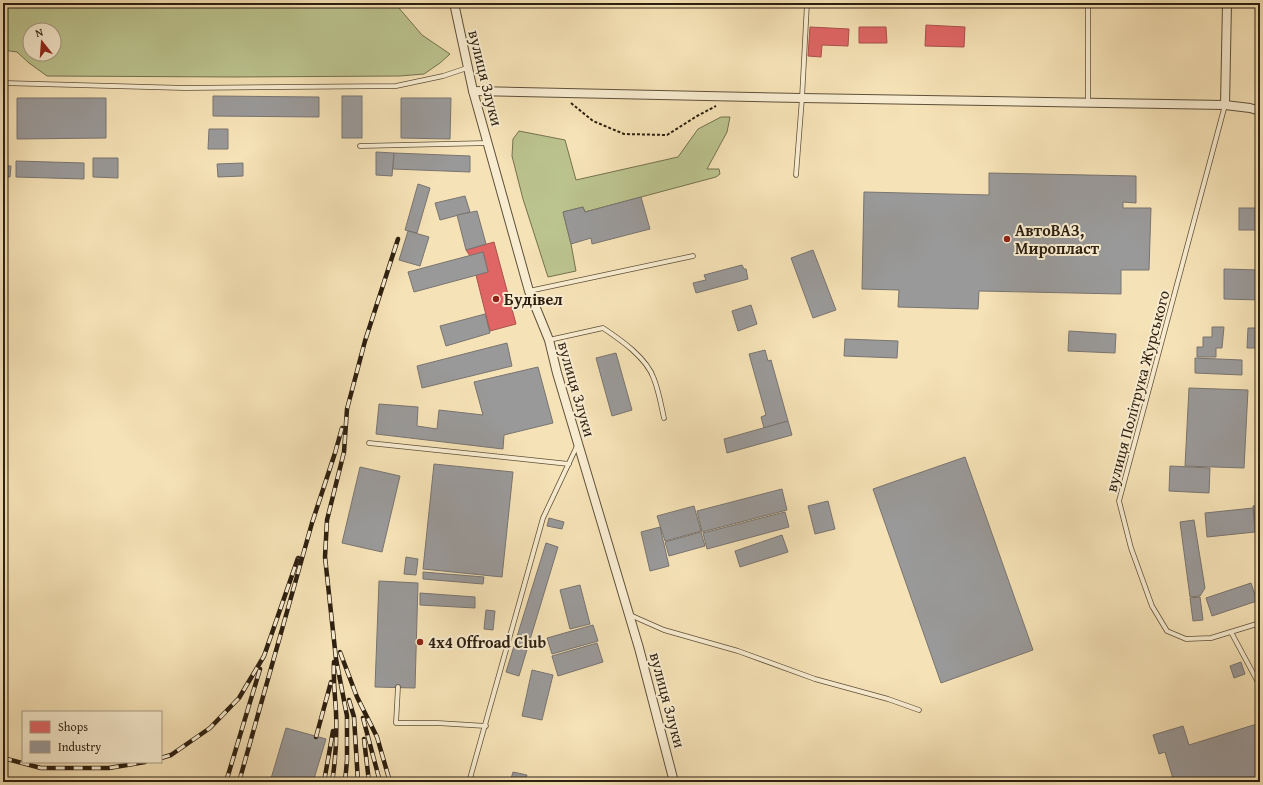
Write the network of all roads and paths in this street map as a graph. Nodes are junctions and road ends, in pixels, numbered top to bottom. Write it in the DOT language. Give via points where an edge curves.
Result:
graph roads {
  1 [pos="454,3"];
  2 [pos="807,3"];
  3 [pos="1088,3"];
  4 [pos="1227,3"];
  5 [pos="467,68"];
  6 [pos="3,84"];
  7 [pos="473,91"];
  8 [pos="558,93"];
  9 [pos="733,97"];
  10 [pos="802,98"];
  11 [pos="1088,103"];
  12 [pos="1225,105"];
  13 [pos="1260,111"];
  14 [pos="488,143"];
  15 [pos="360,146"];
  16 [pos="796,175"];
  17 [pos="693,256"];
  18 [pos="529,291"];
  19 [pos="548,340"];
  20 [pos="3,384"];
  21 [pos="3,395"];
  22 [pos="664,418"];
  23 [pos="369,443"];
  24 [pos="578,444"];
  25 [pos="569,464"];
  26 [pos="630,615"];
  27 [pos="1260,623"];
  28 [pos="1231,632"];
  29 [pos="1260,686"];
  30 [pos="398,688"];
  31 [pos="919,710"];
  32 [pos="486,726"];
  33 [pos="469,782"];
  34 [pos="674,782"];
  1 -- 5 [label="street, вулиця Злуки"];
  2 -- 10 [label="lane"];
  3 -- 11 [label="lane"];
  4 -- 12 [label="street"];
  5 -- 6 [label="lane" via="396,86 184,88"];
  5 -- 7 [label="street, вулиця Злуки"];
  7 -- 8 [label="street"];
  7 -- 14 [label="street, вулиця Злуки"];
  8 -- 9 [label="street"];
  8 -- 9 [label="path" via="593,121 624,134 667,135"];
  9 -- 10 [label="street"];
  10 -- 11 [label="street"];
  10 -- 16 [label="lane"];
  11 -- 12 [label="street"];
  12 -- 13 [label="street"];
  12 -- 28 [label="lane, вулиця Політрука Журського" via="1119,501 1152,606 1167,631 1186,639 1211,638"];
  14 -- 15 [label="lane"];
  14 -- 18 [label="street, вулиця Злуки"];
  17 -- 18 [label="lane"];
  18 -- 19 [label="street, вулиця Злуки"];
  19 -- 22 [label="lane" via="603,328 642,360 654,378"];
  19 -- 24 [label="street, вулиця Злуки"];
  20 -- 21 [label="lane"];
  23 -- 25 [label="lane"];
  24 -- 25 [label="lane"];
  24 -- 26 [label="street, вулиця Злуки"];
  25 -- 32 [label="lane" via="543,518"];
  26 -- 31 [label="lane" via="664,630 738,651 815,679"];
  26 -- 34 [label="street, вулиця Злуки"];
  27 -- 28 [label="lane, вулиця Політрука Журського"];
  28 -- 29 [label="lane"];
  30 -- 32 [label="lane" via="396,722"];
  32 -- 33 [label="lane"];
}
